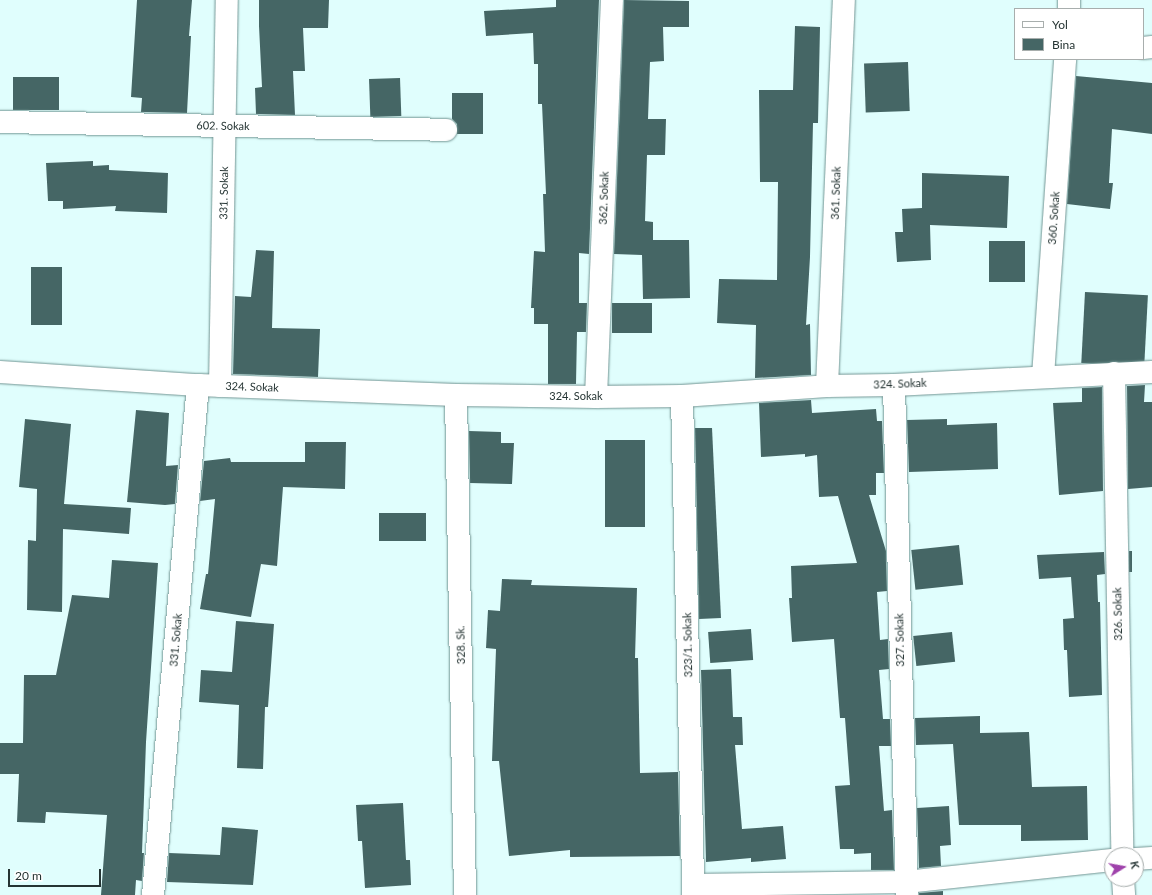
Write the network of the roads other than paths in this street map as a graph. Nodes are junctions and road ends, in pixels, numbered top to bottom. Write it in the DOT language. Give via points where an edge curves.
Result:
graph roads {
  1 [pos="227,0"];
  2 [pos="612,0"];
  3 [pos="844,0"];
  4 [pos="1065,60"];
  5 [pos="0,122"];
  6 [pos="225,126"];
  7 [pos="446,130"];
  8 [pos="0,372"];
  9 [pos="1152,372"];
  10 [pos="1114,373"];
  11 [pos="1043,376"];
  12 [pos="198,385"];
  13 [pos="894,385"];
  14 [pos="220,386"];
  15 [pos="827,386"];
  16 [pos="456,395"];
  17 [pos="682,396"];
  18 [pos="596,397"];
  19 [pos="1122,847"];
  20 [pos="1104,861"];
  21 [pos="907,889"];
  22 [pos="693,890"];
  23 [pos="153,895"];
  24 [pos="465,895"];
  1 -- 6 [label="street, 331. Sokak"];
  2 -- 18 [label="street, 362. Sokak"];
  3 -- 15 [label="street, 361. Sokak"];
  4 -- 11 [label="street, 360. Sokak"];
  5 -- 6 [label="street, 602. Sokak"];
  6 -- 7 [label="street, 602. Sokak"];
  6 -- 14 [label="street, 331. Sokak"];
  8 -- 12 [label="street, 324. Sokak"];
  9 -- 10 [label="street, 324. Sokak"];
  10 -- 11 [label="street, 324. Sokak"];
  10 -- 19 [label="street, 326. Sokak"];
  11 -- 13 [label="street, 324. Sokak"];
  12 -- 14 [label="street, 324. Sokak"];
  12 -- 23 [label="street, 331. Sokak"];
  13 -- 15 [label="street, 324. Sokak"];
  13 -- 21 [label="street, 327. Sokak"];
  14 -- 16 [label="street, 324. Sokak"];
  15 -- 17 [label="street, 324. Sokak"];
  16 -- 18 [label="street, 324. Sokak"];
  16 -- 24 [label="street, 328. Sk."];
  17 -- 18 [label="street, 324. Sokak"];
  17 -- 22 [label="street, 323/1. Sokak"];
  20 -- 21 [label="street"];
  21 -- 22 [label="street"];
}
